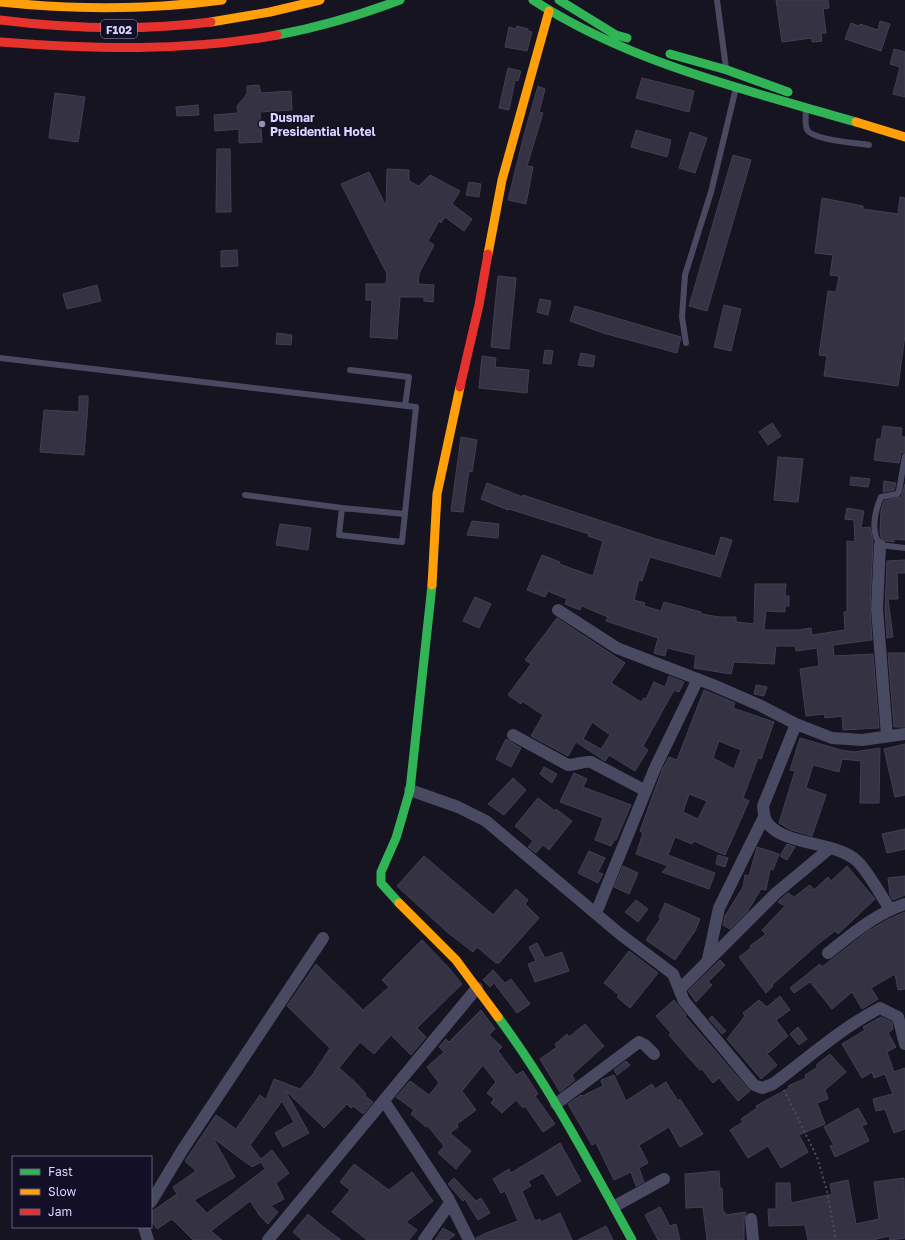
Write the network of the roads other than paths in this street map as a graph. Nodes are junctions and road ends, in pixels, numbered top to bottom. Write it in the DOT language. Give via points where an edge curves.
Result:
graph roads {
  1 [pos="222,0"];
  2 [pos="320,0"];
  3 [pos="400,0"];
  4 [pos="533,0"];
  5 [pos="560,0"];
  6 [pos="716,0"];
  7 [pos="0,2"];
  8 [pos="549,11"];
  9 [pos="0,20"];
  10 [pos="0,42"];
  11 [pos="637,42"];
  12 [pos="658,50"];
  13 [pos="727,70"];
  14 [pos="736,88"];
  15 [pos="796,94"];
  16 [pos="834,106"];
  17 [pos="806,108"];
  18 [pos="893,123"];
  19 [pos="905,137"];
  20 [pos="869,145"];
  21 [pos="686,343"];
  22 [pos="0,358"];
  23 [pos="350,370"];
  24 [pos="405,406"];
  25 [pos="905,456"];
  26 [pos="245,495"];
  27 [pos="342,508"];
  28 [pos="405,514"];
  29 [pos="880,545"];
  30 [pos="905,548"];
  31 [pos="558,610"];
  32 [pos="698,679"];
  33 [pos="796,724"];
  34 [pos="905,734"];
  35 [pos="513,735"];
  36 [pos="888,736"];
  37 [pos="410,790"];
  38 [pos="646,791"];
  39 [pos="764,817"];
  40 [pos="830,849"];
  41 [pos="905,904"];
  42 [pos="890,909"];
  43 [pos="596,913"];
  44 [pos="323,938"];
  45 [pos="828,953"];
  46 [pos="708,959"];
  47 [pos="477,988"];
  48 [pos="680,989"];
  49 [pos="905,1044"];
  50 [pos="654,1054"];
  51 [pos="384,1101"];
  52 [pos="556,1104"];
  53 [pos="664,1179"];
  54 [pos="152,1200"];
  55 [pos="450,1203"];
  56 [pos="615,1206"];
  57 [pos="751,1220"];
  58 [pos="144,1228"];
  59 [pos="148,1240"];
  60 [pos="268,1240"];
  61 [pos="424,1240"];
  62 [pos="469,1240"];
  63 [pos="632,1240"];
  64 [pos="753,1240"];
  1 -- 7 [label="main road, F102" via="114,10"];
  2 -- 9 [label="main road, F102" via="237,18 116,29"];
  3 -- 10 [label="main road" via="375,11 286,34 189,46 108,49"];
  4 -- 8 [label="main road"];
  5 -- 11 [label="main road" via="616,35"];
  6 -- 13 [label="lane"];
  8 -- 14 [label="main road" via="613,45"];
  8 -- 37 [label="main road" via="502,180 479,305 438,494 431,597"];
  12 -- 13 [label="main road"];
  13 -- 15 [label="main road"];
  14 -- 17 [label="main road"];
  14 -- 21 [label="lane" via="711,192 684,275 682,317"];
  16 -- 18 [label="main road"];
  17 -- 19 [label="main road"];
  17 -- 20 [label="lane" via="808,131 817,136"];
  22 -- 24 [label="lane"];
  23 -- 24 [label="lane" via="409,377"];
  24 -- 28 [label="lane" via="416,407"];
  25 -- 29 [label="lane" via="899,491 897,494 881,497 878,504 874,519"];
  26 -- 27 [label="lane"];
  27 -- 28 [label="lane"];
  27 -- 28 [label="lane" via="339,535 402,542"];
  29 -- 30 [label="lane"];
  29 -- 36 [label="street" via="877,609"];
  31 -- 32 [label="street" via="617,648"];
  32 -- 33 [label="street"];
  32 -- 38 [label="street"];
  33 -- 36 [label="street" via="832,738 862,740"];
  33 -- 39 [label="street" via="763,806"];
  34 -- 36 [label="street"];
  35 -- 38 [label="street" via="568,765 591,762"];
  37 -- 43 [label="street" via="458,807 486,821"];
  37 -- 47 [label="main road" via="396,838 381,872 381,883 456,960"];
  38 -- 43 [label="street"];
  39 -- 40 [label="street" via="770,826 782,834"];
  39 -- 46 [label="street" via="719,908"];
  40 -- 42 [label="street" via="847,854 858,861"];
  40 -- 46 [label="street" via="776,893"];
  41 -- 42 [label="street"];
  42 -- 45 [label="street" via="866,923"];
  43 -- 48 [label="street" via="673,974"];
  44 -- 54 [label="street" via="183,1149"];
  46 -- 48 [label="street"];
  47 -- 51 [label="street"];
  47 -- 52 [label="main road" via="521,1048"];
  48 -- 49 [label="street" via="684,1001 698,1020 754,1085 762,1088 779,1080 841,1032 880,1008 898,1017"];
  50 -- 52 [label="street" via="639,1042"];
  51 -- 55 [label="street"];
  51 -- 60 [label="street"];
  52 -- 56 [label="main road"];
  53 -- 56 [label="street"];
  55 -- 61 [label="street"];
  55 -- 62 [label="street"];
  56 -- 63 [label="main road"];
  57 -- 64 [label="street"];
  58 -- 59 [label="street"];
}
